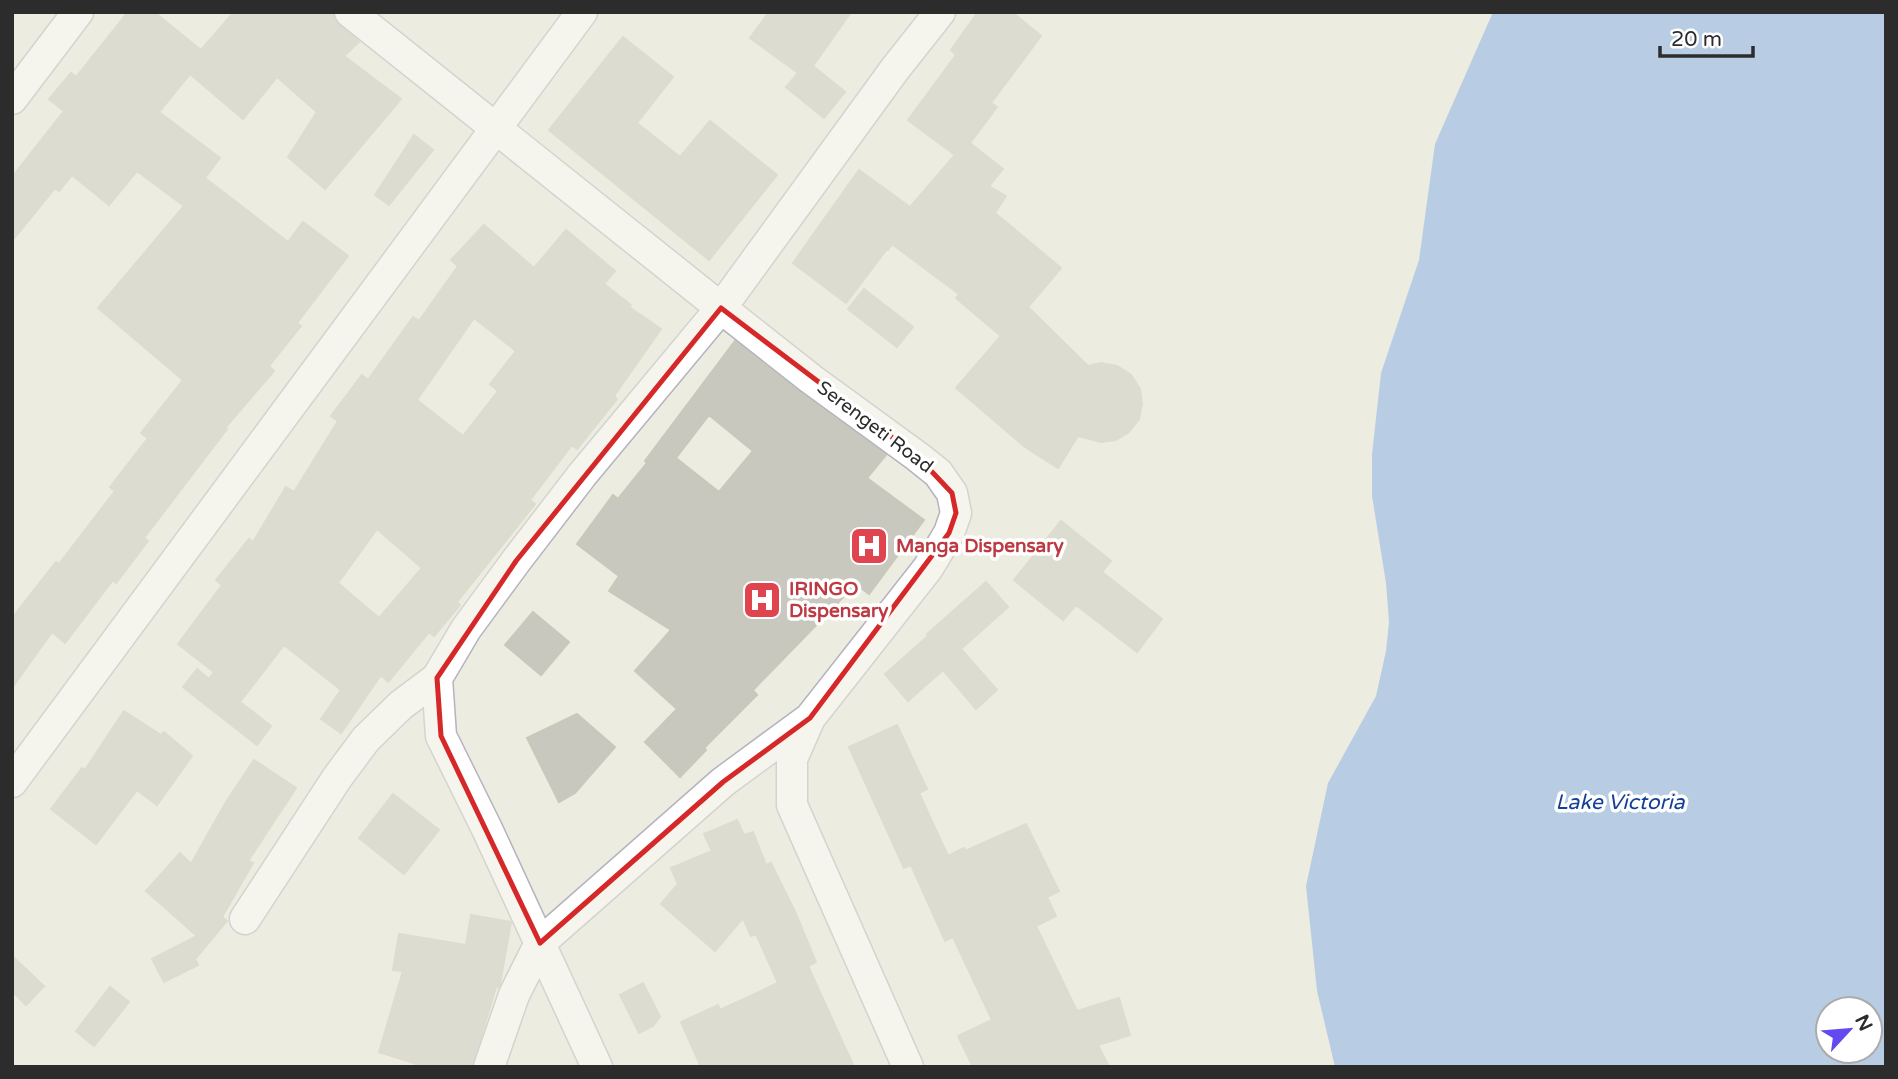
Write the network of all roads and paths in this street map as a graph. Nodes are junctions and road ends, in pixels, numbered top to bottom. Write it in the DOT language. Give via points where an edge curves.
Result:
graph roads {
  1 [pos="78,12"];
  2 [pos="350,12"];
  3 [pos="582,12"];
  4 [pos="940,12"];
  5 [pos="12,99"];
  6 [pos="496,130"];
  7 [pos="720,308"];
  8 [pos="438,678"];
  9 [pos="810,718"];
  10 [pos="12,782"];
  11 [pos="245,919"];
  12 [pos="540,943"];
  13 [pos="489,1067"];
  14 [pos="597,1067"];
  15 [pos="908,1067"];
  1 -- 5 [label="street"];
  2 -- 6 [label="street, Serengeti Road"];
  3 -- 6 [label="street"];
  4 -- 7 [label="street"];
  6 -- 7 [label="street, Serengeti Road"];
  6 -- 10 [label="street"];
  7 -- 8 [label="street" via="582,475 466,629"];
  7 -- 9 [label="street, Serengeti Road" via="937,473 952,493 956,513 928,568"];
  8 -- 11 [label="street" via="401,705 366,740"];
  8 -- 12 [label="street" via="441,736"];
  9 -- 12 [label="street" via="723,782"];
  9 -- 15 [label="street, Serengeti Road" via="792,759 792,805"];
  12 -- 13 [label="street" via="514,995"];
  12 -- 14 [label="street"];
}
